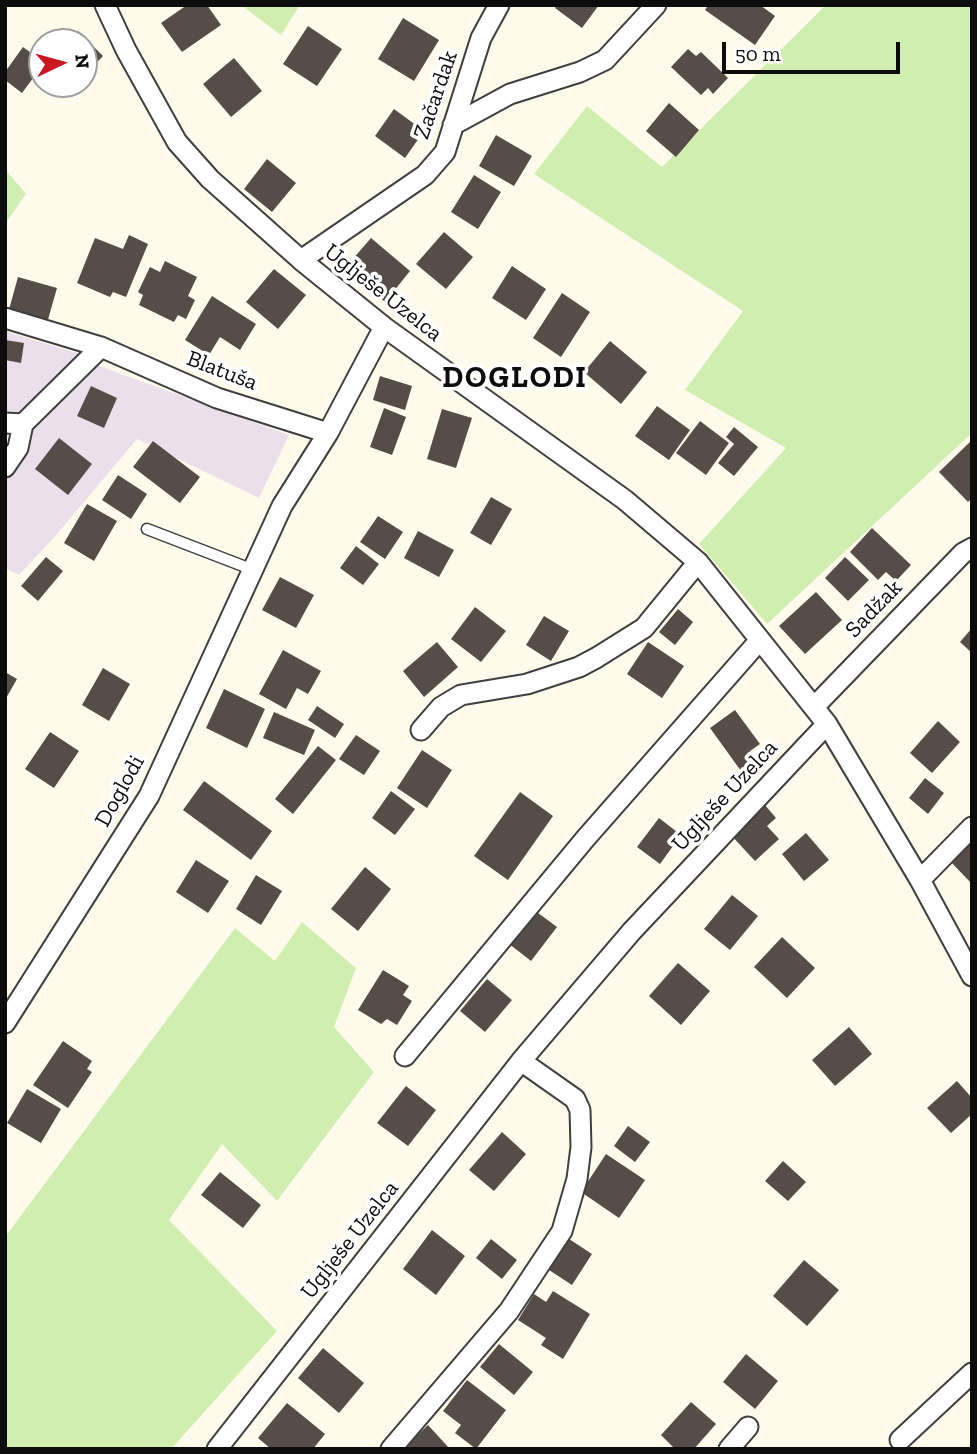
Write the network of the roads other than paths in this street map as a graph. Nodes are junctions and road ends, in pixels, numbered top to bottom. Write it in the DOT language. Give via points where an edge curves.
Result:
graph roads {
  1 [pos="105,5"];
  2 [pos="499,5"];
  3 [pos="656,5"];
  4 [pos="453,125"];
  5 [pos="301,260"];
  6 [pos="5,318"];
  7 [pos="384,327"];
  8 [pos="101,348"];
  9 [pos="14,423"];
  10 [pos="328,433"];
  11 [pos="5,467"];
  12 [pos="147,529"];
  13 [pos="972,548"];
  14 [pos="698,562"];
  15 [pos="251,569"];
  16 [pos="759,641"];
  17 [pos="814,707"];
  18 [pos="827,724"];
  19 [pos="421,730"];
  20 [pos="972,827"];
  21 [pos="920,880"];
  22 [pos="972,975"];
  23 [pos="5,1023"];
  24 [pos="405,1056"];
  25 [pos="521,1061"];
  26 [pos="972,1373"];
  27 [pos="748,1427"];
  28 [pos="900,1440"];
  29 [pos="217,1449"];
  30 [pos="391,1449"];
  31 [pos="729,1449"];
  1 -- 5 [label="street, Uglješe Uzelca" via="177,142 210,179"];
  2 -- 4 [label="street, Začardak" via="481,38"];
  3 -- 4 [label="street" via="605,60 510,94"];
  4 -- 5 [label="street, Začardak" via="445,152 425,174"];
  5 -- 7 [label="street, Uglješe Uzelca"];
  6 -- 8 [label="street, Blatuša"];
  7 -- 10 [label="street, Doglodi"];
  7 -- 14 [label="street, Uglješe Uzelca" via="625,500"];
  8 -- 9 [label="street"];
  8 -- 10 [label="street, Blatuša" via="217,398"];
  9 -- 11 [label="street" via="18,448"];
  10 -- 15 [label="street, Doglodi" via="282,506"];
  12 -- 15 [label="lane"];
  13 -- 17 [label="street, Sadžak"];
  14 -- 16 [label="street, Uglješe Uzelca"];
  14 -- 19 [label="street" via="644,628 596,658 527,684 461,695 441,707"];
  15 -- 23 [label="street, Doglodi" via="149,796"];
  16 -- 17 [label="street, Uglješe Uzelca"];
  16 -- 24 [label="street" via="584,839"];
  17 -- 18 [label="street, Uglješe Uzelca"];
  18 -- 21 [label="street, Uglješe Uzelca"];
  18 -- 25 [label="street, Uglješe Uzelca" via="632,931"];
  20 -- 21 [label="street"];
  21 -- 22 [label="street, Uglješe Uzelca"];
  25 -- 29 [label="street, Uglješe Uzelca"];
  25 -- 30 [label="street" via="575,1099 580,1110 577,1179 562,1230 509,1311"];
  26 -- 28 [label="street"];
  27 -- 31 [label="street"];
}
